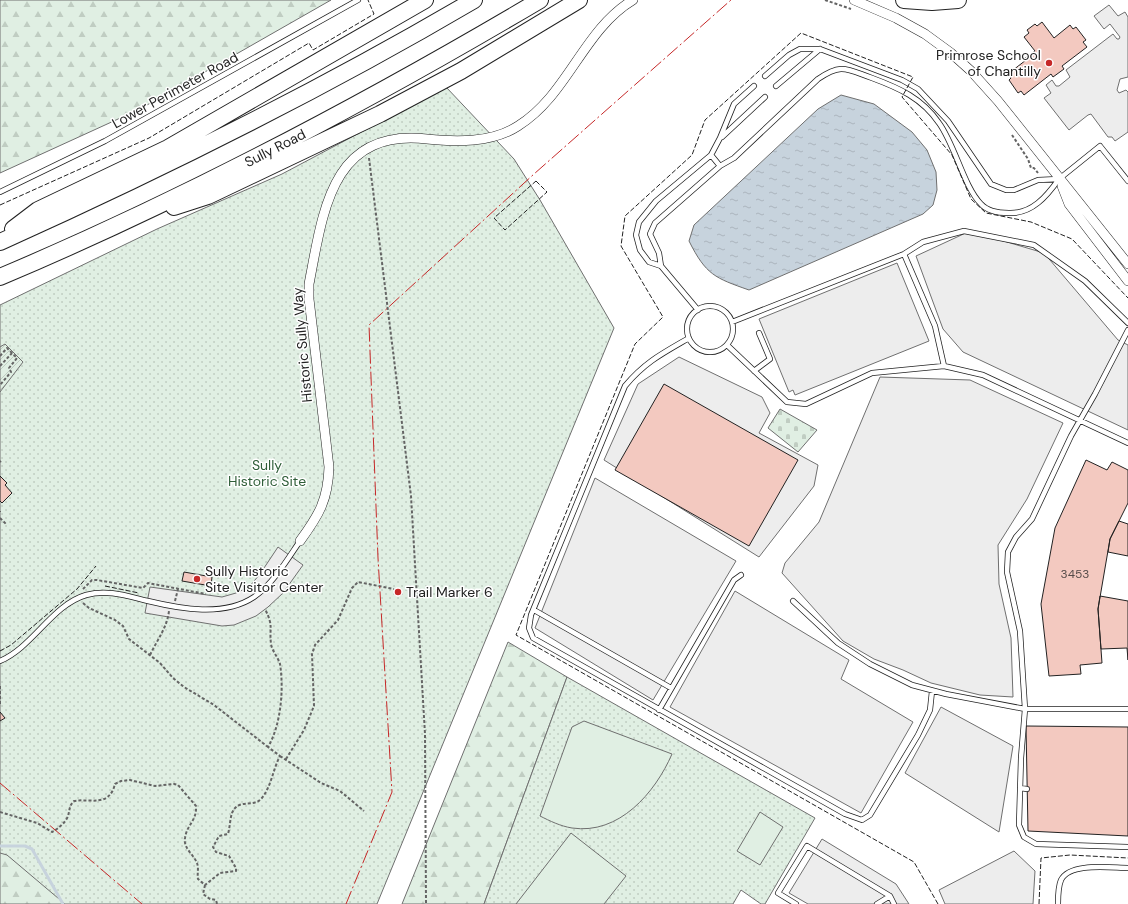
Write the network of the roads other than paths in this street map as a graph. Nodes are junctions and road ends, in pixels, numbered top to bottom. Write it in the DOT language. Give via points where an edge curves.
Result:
graph roads {
  1 [pos="358,0"];
  2 [pos="425,0"];
  3 [pos="474,0"];
  4 [pos="540,0"];
  5 [pos="579,0"];
  6 [pos="588,0"];
  7 [pos="633,0"];
  8 [pos="854,0"];
  9 [pos="904,0"];
  10 [pos="958,0"];
  11 [pos="562,11"];
  12 [pos="820,49"];
  13 [pos="765,76"];
  14 [pos="754,86"];
  15 [pos="776,86"];
  16 [pos="765,97"];
  17 [pos="720,138"];
  18 [pos="711,155"];
  19 [pos="720,166"];
  20 [pos="1059,179"];
  21 [pos="1128,181"];
  22 [pos="0,192"];
  23 [pos="126,221"];
  24 [pos="0,238"];
  25 [pos="0,242"];
  26 [pos="904,254"];
  27 [pos="1128,264"];
  28 [pos="661,266"];
  29 [pos="0,277"];
  30 [pos="1128,281"];
  31 [pos="698,310"];
  32 [pos="732,322"];
  33 [pos="1128,323"];
  34 [pos="1128,330"];
  35 [pos="758,333"];
  36 [pos="689,338"];
  37 [pos="727,345"];
  38 [pos="944,366"];
  39 [pos="754,371"];
  40 [pos="1081,420"];
  41 [pos="1128,443"];
  42 [pos="300,541"];
  43 [pos="741,575"];
  44 [pos="793,601"];
  45 [pos="534,610"];
  46 [pos="0,660"];
  47 [pos="671,688"];
  48 [pos="932,691"];
  49 [pos="1025,709"];
  50 [pos="1128,709"];
  51 [pos="659,710"];
  52 [pos="1020,788"];
  53 [pos="1027,790"];
  54 [pos="1128,847"];
  55 [pos="1128,868"];
  56 [pos="890,896"];
  57 [pos="796,904"];
  58 [pos="877,904"];
  59 [pos="894,904"];
  60 [pos="1058,904"];
  1 -- 22 [label="lane, Lower Perimeter Road" via="105,141"];
  2 -- 24 [label="highway" via="168,148 38,210"];
  3 -- 25 [label="highway" via="280,108"];
  4 -- 23 [label="highway, Sully Road" via="333,118"];
  5 -- 11 [label="highway"];
  6 -- 11 [label="highway"];
  7 -- 42 [label="street, Historic Sully Way" via="604,24 547,102 518,127 502,134 474,140 382,140 368,147 345,167 329,198 309,284 329,467 323,507"];
  8 -- 20 [label="street" via="911,26 962,62 998,101"];
  9 -- 10 [label="highway"];
  11 -- 23 [label="highway" via="437,84 350,129 208,196"];
  12 -- 13 [label="lane" via="800,49"];
  12 -- 15 [label="lane"];
  12 -- 20 [label="lane" via="902,80 918,89 948,121 991,184 1006,190 1014,190 1038,180"];
  14 -- 17 [label="lane" via="734,104"];
  16 -- 17 [label="lane"];
  17 -- 18 [label="lane"];
  18 -- 19 [label="lane"];
  18 -- 28 [label="lane" via="656,201 639,222 636,235 640,250 649,262"];
  19 -- 20 [label="lane" via="734,158 818,79 833,69 845,69 911,95 945,132 981,204 996,213 1025,211 1042,200"];
  19 -- 28 [label="lane" via="655,223 650,234 659,253"];
  20 -- 21 [label="lane" via="1100,146"];
  20 -- 27 [label="street"];
  20 -- 30 [label="street" via="1069,204"];
  23 -- 29 [label="highway, Sully Road"];
  26 -- 32 [label="lane"];
  26 -- 33 [label="lane" via="923,242 964,231 1034,245 1085,281"];
  26 -- 38 [label="lane" via="935,326"];
  28 -- 31 [label="lane"];
  31 -- 32 [label="lane" via="718,308 729,316"];
  31 -- 36 [label="lane" via="688,326"];
  32 -- 37 [label="lane" via="733,334"];
  34 -- 40 [label="lane"];
  35 -- 39 [label="lane" via="770,359"];
  36 -- 37 [label="lane" via="706,352 714,352"];
  36 -- 45 [label="lane" via="638,370 625,386"];
  37 -- 39 [label="lane"];
  38 -- 39 [label="lane" via="872,373 806,404 787,402"];
  38 -- 40 [label="lane" via="983,375"];
  40 -- 41 [label="lane"];
  40 -- 49 [label="lane" via="1032,519 1016,537 1008,552 1007,572 1020,631"];
  42 -- 46 [label="lane" via="274,577 255,597 238,605 213,610 187,608 110,592 97,593 71,602 22,646"];
  43 -- 47 [label="lane" via="734,580"];
  44 -- 48 [label="lane" via="838,642 870,664 912,685"];
  45 -- 47 [label="lane"];
  45 -- 51 [label="lane" via="529,628 533,638"];
  47 -- 51 [label="lane"];
  48 -- 49 [label="lane"];
  48 -- 51 [label="lane" via="930,710 918,734 870,815 862,820 845,814"];
  49 -- 50 [label="lane"];
  49 -- 52 [label="lane"];
  52 -- 53 [label="lane"];
  52 -- 54 [label="lane" via="1019,825 1024,837 1030,842"];
  55 -- 60 [label="lane" via="1080,868 1069,871 1062,878 1059,887"];
  56 -- 57 [label="lane" via="807,846 778,893"];
  56 -- 58 [label="lane"];
  56 -- 59 [label="lane"];
}
